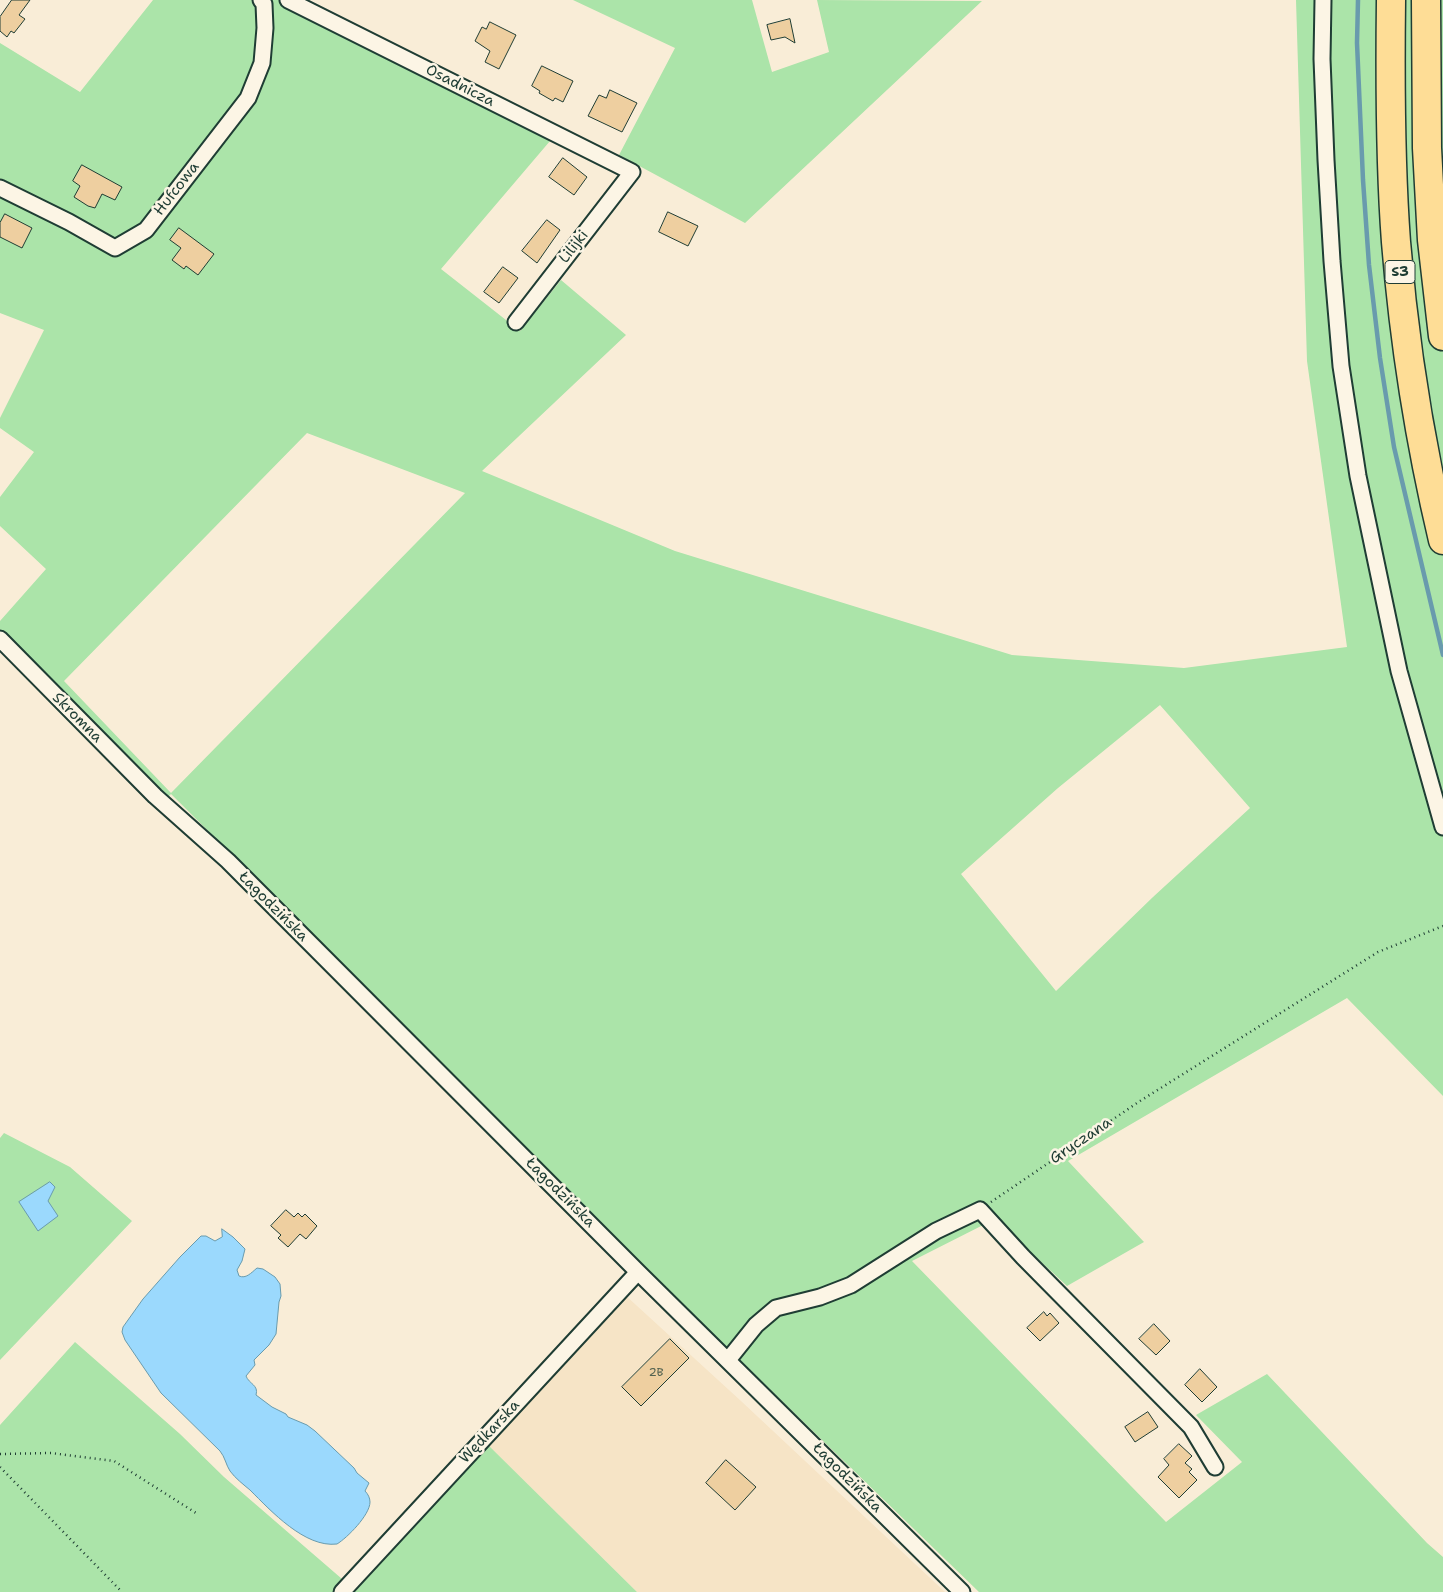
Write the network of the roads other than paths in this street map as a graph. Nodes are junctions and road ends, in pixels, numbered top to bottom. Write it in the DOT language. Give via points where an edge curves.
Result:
graph roads {
  1 [pos="261,0"];
  2 [pos="288,0"];
  3 [pos="1323,0"];
  4 [pos="1391,0"];
  5 [pos="1426,0"];
  6 [pos="632,172"];
  7 [pos="0,188"];
  8 [pos="516,322"];
  9 [pos="1443,336"];
  10 [pos="1443,540"];
  11 [pos="0,639"];
  12 [pos="155,796"];
  13 [pos="1443,827"];
  14 [pos="638,1272"];
  15 [pos="728,1360"];
  16 [pos="1215,1467"];
  17 [pos="342,1592"];
  18 [pos="962,1592"];
  1 -- 7 [label="street, Hufcowa" via="265,28 262,63 248,98 146,230 115,248"];
  2 -- 6 [label="street, Osadnicza"];
  3 -- 13 [label="street" via="1326,160 1341,366 1358,476 1399,671"];
  4 -- 10 [label="highway, S3" via="1396,242 1419,420"];
  5 -- 9 [label="highway, S3" via="1427,148 1432,240"];
  6 -- 8 [label="street, Lilijki"];
  11 -- 12 [label="street, Skromna"];
  12 -- 14 [label="street, Łagodzińska" via="228,861"];
  14 -- 15 [label="street, Łagodzińska"];
  14 -- 17 [label="street, Wędkarska"];
  15 -- 16 [label="street" via="756,1325 776,1308 851,1285 936,1231 980,1210 1190,1427"];
  15 -- 18 [label="street, Łagodzińska"];
}
